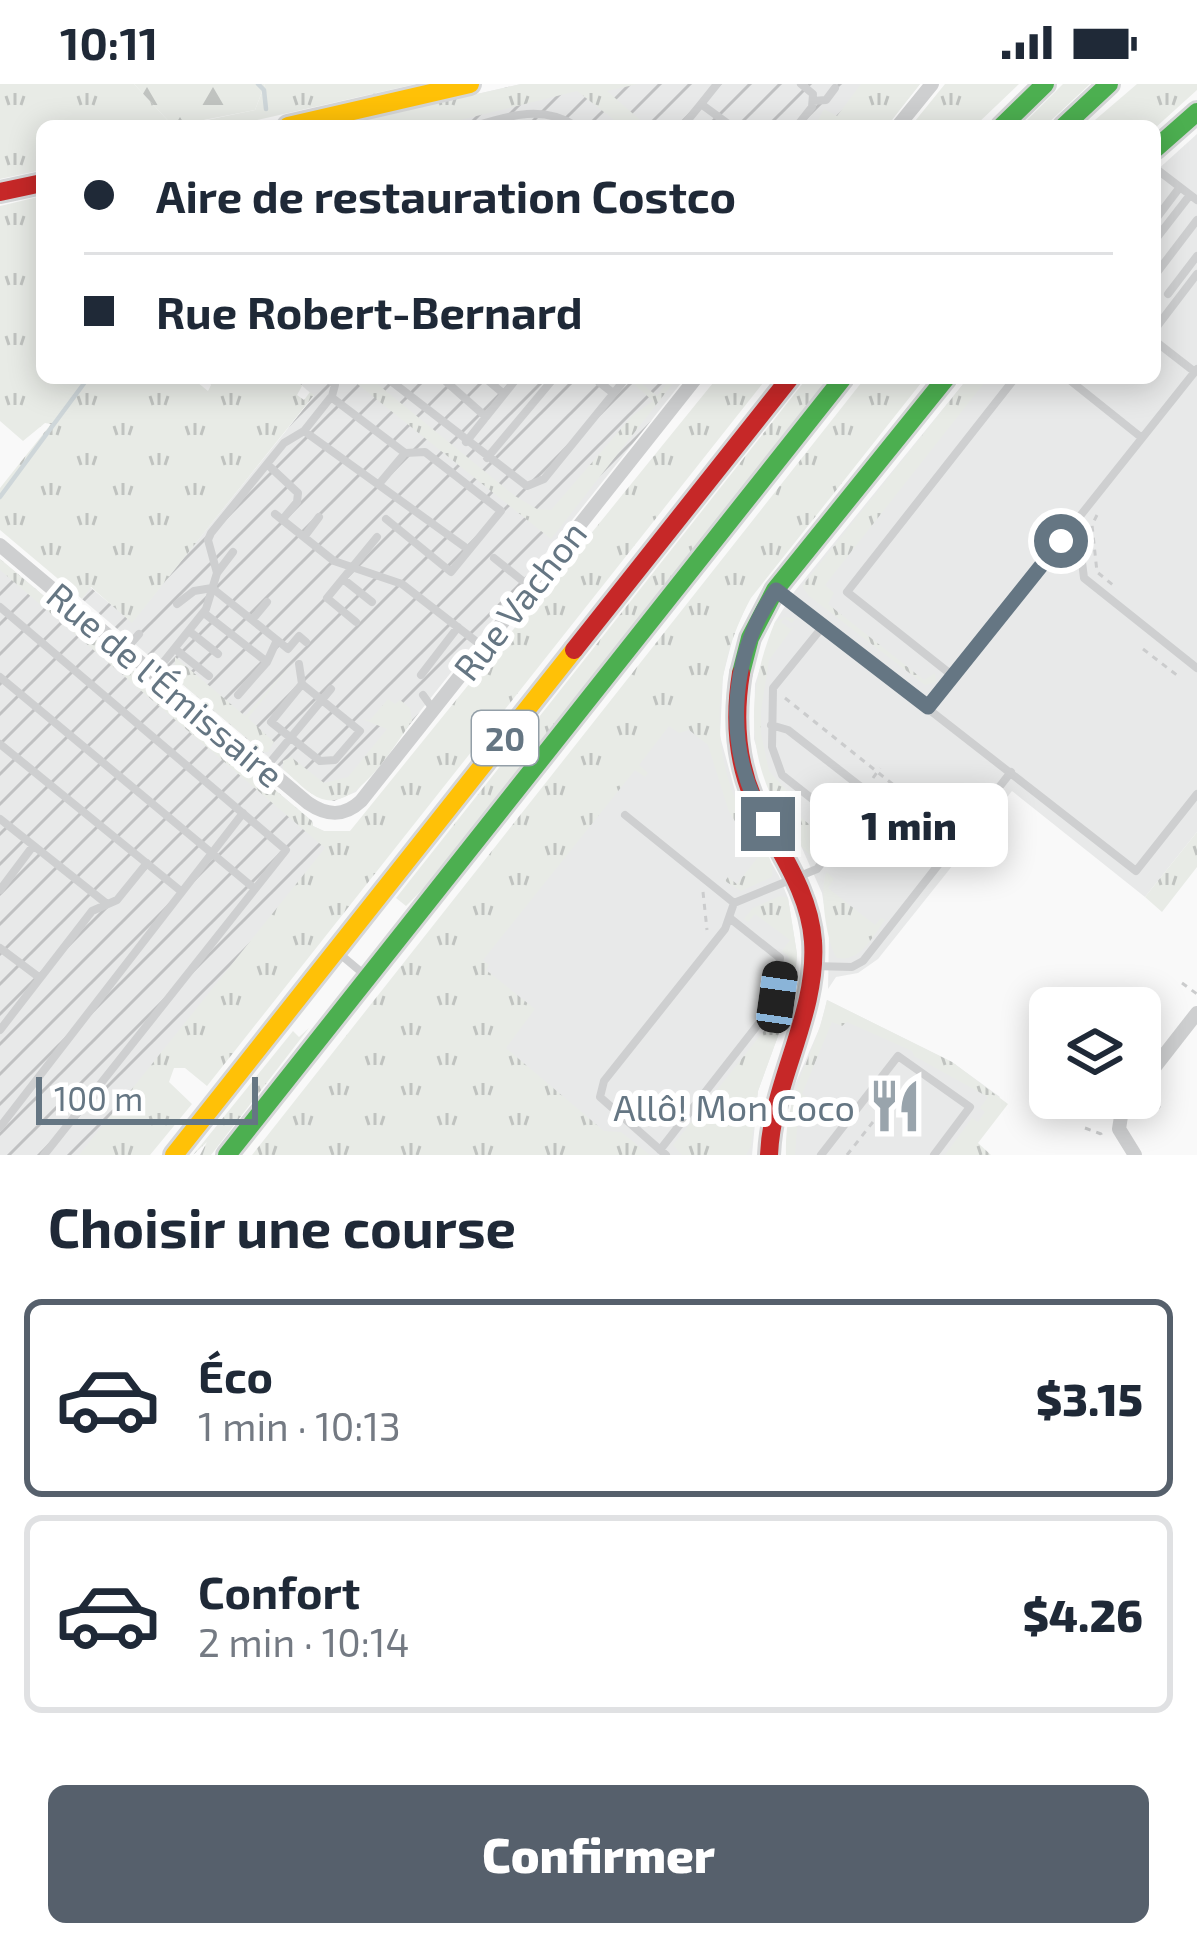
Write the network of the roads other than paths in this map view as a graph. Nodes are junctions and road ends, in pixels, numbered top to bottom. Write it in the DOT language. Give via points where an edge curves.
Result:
graph roads {
  1 [pos="470,84"];
  2 [pos="717,84"];
  3 [pos="801,84"];
  4 [pos="932,84"];
  5 [pos="1045,84"];
  6 [pos="1109,84"];
  7 [pos="835,88"];
  8 [pos="813,101"];
  9 [pos="701,104"];
  10 [pos="1197,112"];
  11 [pos="527,114"];
  12 [pos="314,120"];
  13 [pos="502,120"];
  14 [pos="530,120"];
  15 [pos="565,120"];
  16 [pos="688,120"];
  17 [pos="723,120"];
  18 [pos="801,120"];
  19 [pos="903,120"];
  20 [pos="1008,120"];
  21 [pos="1070,120"];
  22 [pos="1161,144"];
  23 [pos="1161,173"];
  24 [pos="36,184"];
  25 [pos="1180,187"];
  26 [pos="0,192"];
  27 [pos="1193,198"];
  28 [pos="1161,212"];
  29 [pos="1197,220"];
  30 [pos="1161,233"];
  31 [pos="1197,256"];
  32 [pos="1161,266"];
  33 [pos="1197,274"];
  34 [pos="1168,294"];
  35 [pos="1161,320"];
  36 [pos="1161,345"];
  37 [pos="1196,370"];
  38 [pos="334,384"];
  39 [pos="394,384"];
  40 [pos="449,384"];
  41 [pos="492,384"];
  42 [pos="512,384"];
  43 [pos="549,384"];
  44 [pos="601,384"];
  45 [pos="621,384"];
  46 [pos="691,384"];
  47 [pos="785,384"];
  48 [pos="838,384"];
  49 [pos="941,384"];
  50 [pos="1010,384"];
  51 [pos="1074,384"];
  52 [pos="504,394"];
  53 [pos="613,394"];
  54 [pos="332,397"];
  55 [pos="486,417"];
  56 [pos="304,431"];
  57 [pos="1142,438"];
  58 [pos="466,442"];
  59 [pos="405,453"];
  60 [pos="487,458"];
  61 [pos="267,464"];
  62 [pos="378,484"];
  63 [pos="319,517"];
  64 [pos="386,519"];
  65 [pos="1072,527"];
  66 [pos="304,537"];
  67 [pos="377,537"];
  68 [pos="0,545"];
  69 [pos="469,550"];
  70 [pos="233,552"];
  71 [pos="494,558"];
  72 [pos="352,567"];
  73 [pos="217,573"];
  74 [pos="343,578"];
  75 [pos="530,586"];
  76 [pos="212,588"];
  77 [pos="776,590"];
  78 [pos="267,602"];
  79 [pos="372,602"];
  80 [pos="177,604"];
  81 [pos="0,607"];
  82 [pos="204,613"];
  83 [pos="252,620"];
  84 [pos="356,622"];
  85 [pos="824,625"];
  86 [pos="458,627"];
  87 [pos="189,631"];
  88 [pos="140,634"];
  89 [pos="277,640"];
  90 [pos="306,642"];
  91 [pos="482,646"];
  92 [pos="175,649"];
  93 [pos="125,650"];
  94 [pos="218,654"];
  95 [pos="267,662"];
  96 [pos="299,664"];
  97 [pos="1197,668"];
  98 [pos="154,674"];
  99 [pos="421,675"];
  100 [pos="209,676"];
  101 [pos="953,676"];
  102 [pos="0,677"];
  103 [pos="302,685"];
  104 [pos="331,689"];
  105 [pos="423,694"];
  106 [pos="238,695"];
  107 [pos="322,700"];
  108 [pos="928,707"];
  109 [pos="433,709"];
  110 [pos="771,725"];
  111 [pos="290,738"];
  112 [pos="0,744"];
  113 [pos="266,767"];
  114 [pos="1011,772"];
  115 [pos="1197,794"];
  116 [pos="874,796"];
  117 [pos="243,813"];
  118 [pos="336,814"];
  119 [pos="625,814"];
  120 [pos="0,819"];
  121 [pos="849,828"];
  122 [pos="33,846"];
  123 [pos="213,852"];
  124 [pos="947,854"];
  125 [pos="147,863"];
  126 [pos="798,878"];
  127 [pos="255,889"];
  128 [pos="0,890"];
  129 [pos="182,892"];
  130 [pos="734,902"];
  131 [pos="106,904"];
  132 [pos="730,919"];
  133 [pos="0,948"];
  134 [pos="336,952"];
  135 [pos="813,966"];
  136 [pos="368,977"];
  137 [pos="40,978"];
  138 [pos="1197,1013"];
  139 [pos="0,1030"];
  140 [pos="1161,1061"];
  141 [pos="1121,1119"];
  142 [pos="0,1127"];
  143 [pos="663,1152"];
  144 [pos="44,1155"];
  145 [pos="174,1155"];
  146 [pos="227,1155"];
  147 [pos="769,1155"];
  148 [pos="821,1155"];
  149 [pos="934,1155"];
  150 [pos="1135,1155"];
  1 -- 12 [label="main road"];
  2 -- 9 [label="lane"];
  3 -- 8 [label="lane"];
  4 -- 19 [label="street"];
  5 -- 20 [label="main road"];
  6 -- 21 [label="main road"];
  7 -- 8 [label="lane"];
  8 -- 18 [label="lane"];
  9 -- 16 [label="lane"];
  9 -- 17 [label="lane"];
  10 -- 22 [label="main road"];
  11 -- 13 [label="lane"];
  11 -- 14 [label="lane"];
  11 -- 15 [label="lane"];
  23 -- 25 [label="lane"];
  24 -- 26 [label="main road"];
  25 -- 27 [label="lane"];
  25 -- 28 [label="lane"];
  27 -- 30 [label="lane"];
  29 -- 32 [label="lane"];
  31 -- 34 [label="lane"];
  33 -- 35 [label="lane"];
  36 -- 37 [label="lane"];
  37 -- 57 [label="lane"];
  38 -- 54 [label="lane"];
  39 -- 58 [label="lane"];
  40 -- 55 [label="lane"];
  41 -- 52 [label="lane"];
  42 -- 52 [label="lane"];
  43 -- 60 [label="lane"];
  44 -- 53 [label="lane"];
  45 -- 53 [label="lane"];
  46 -- 75 [label="street, Rue Vachon"];
  47 -- 134 [label="main road, 20"];
  48 -- 136 [label="main road, 20"];
  49 -- 77 [label="main road"];
  50 -- 101 [label="lane" via="847,592"];
  51 -- 57 [label="lane"];
  52 -- 55 [label="lane"];
  53 -- 60 [label="lane" via="539,484 520,484"];
  54 -- 56 [label="lane"];
  54 -- 59 [label="lane"];
  55 -- 58 [label="lane"];
  56 -- 61 [label="lane"];
  56 -- 62 [label="lane"];
  57 -- 65 [label="lane"];
  58 -- 60 [label="lane"];
  59 -- 62 [label="lane"];
  59 -- 69 [label="lane" via="425,452 501,512"];
  61 -- 66 [label="lane" via="298,493 278,517"];
  61 -- 73 [label="lane" via="211,533"];
  62 -- 69 [label="lane"];
  63 -- 66 [label="lane"];
  64 -- 69 [label="lane" via="451,572"];
  65 -- 97 [label="lane" via="1084,578"];
  65 -- 101 [label="lane"];
  66 -- 72 [label="lane"];
  67 -- 72 [label="lane"];
  68 -- 93 [label="street, Rue de l'Émissaire"];
  70 -- 73 [label="lane"];
  71 -- 75 [label="lane"];
  72 -- 74 [label="lane"];
  72 -- 86 [label="lane" via="402,584"];
  73 -- 76 [label="lane"];
  74 -- 79 [label="lane"];
  74 -- 84 [label="lane" via="327,598"];
  75 -- 91 [label="street, Rue Vachon"];
  76 -- 80 [label="lane"];
  76 -- 82 [label="lane"];
  76 -- 83 [label="lane"];
  77 -- 85 [label="lane"];
  77 -- 126 [label="main road" via="745,656 737,732 749,789"];
  78 -- 83 [label="lane"];
  81 -- 117 [label="lane"];
  82 -- 87 [label="lane"];
  82 -- 95 [label="lane"];
  83 -- 89 [label="lane"];
  85 -- 108 [label="lane"];
  85 -- 110 [label="lane" via="775,685"];
  86 -- 91 [label="lane"];
  86 -- 99 [label="lane"];
  87 -- 92 [label="lane"];
  87 -- 94 [label="lane"];
  88 -- 93 [label="lane"];
  89 -- 90 [label="lane" via="288,649 298,636"];
  89 -- 95 [label="lane"];
  91 -- 109 [label="street, Rue Vachon" via="459,664"];
  92 -- 98 [label="lane"];
  92 -- 100 [label="lane"];
  93 -- 98 [label="street, Rue de l'Émissaire"];
  95 -- 106 [label="lane"];
  96 -- 103 [label="lane"];
  98 -- 113 [label="street, Rue de l'Émissaire"];
  101 -- 108 [label="lane"];
  102 -- 123 [label="lane"];
  103 -- 107 [label="lane"];
  103 -- 111 [label="lane" via="271,722"];
  104 -- 107 [label="lane"];
  105 -- 109 [label="lane"];
  107 -- 111 [label="lane"];
  107 -- 111 [label="lane" via="360,731 335,760 320,760"];
  108 -- 114 [label="lane"];
  109 -- 118 [label="street, Rue Vachon" via="358,805"];
  110 -- 116 [label="lane" via="786,728"];
  110 -- 121 [label="lane" via="778,771"];
  111 -- 113 [label="lane"];
  112 -- 125 [label="lane"];
  113 -- 118 [label="street, Rue de l'Émissaire" via="313,806"];
  114 -- 115 [label="lane" via="1136,872"];
  114 -- 124 [label="lane"];
  116 -- 121 [label="lane"];
  116 -- 124 [label="lane"];
  117 -- 123 [label="lane"];
  117 -- 127 [label="lane" via="286,850"];
  119 -- 130 [label="lane"];
  120 -- 122 [label="lane"];
  121 -- 126 [label="lane" via="817,869"];
  122 -- 128 [label="lane"];
  122 -- 131 [label="lane"];
  123 -- 127 [label="lane"];
  123 -- 129 [label="lane"];
  124 -- 135 [label="lane" via="861,963"];
  125 -- 129 [label="lane"];
  125 -- 131 [label="lane"];
  126 -- 130 [label="lane"];
  126 -- 135 [label="main road"];
  127 -- 144 [label="lane"];
  129 -- 142 [label="lane"];
  130 -- 132 [label="lane"];
  131 -- 137 [label="lane"];
  132 -- 143 [label="lane" via="780,958 776,1000"];
  132 -- 143 [label="lane" via="602,1086 604,1103"];
  133 -- 137 [label="lane"];
  134 -- 136 [label="lane"];
  134 -- 145 [label="main road, 20"];
  135 -- 147 [label="main road" via="803,1022 773,1101"];
  136 -- 146 [label="main road, 20"];
  137 -- 139 [label="lane"];
  138 -- 140 [label="street"];
  141 -- 150 [label="street" via="1120,1133"];
  148 -- 149 [label="lane" via="898,1056 970,1107"];
}
